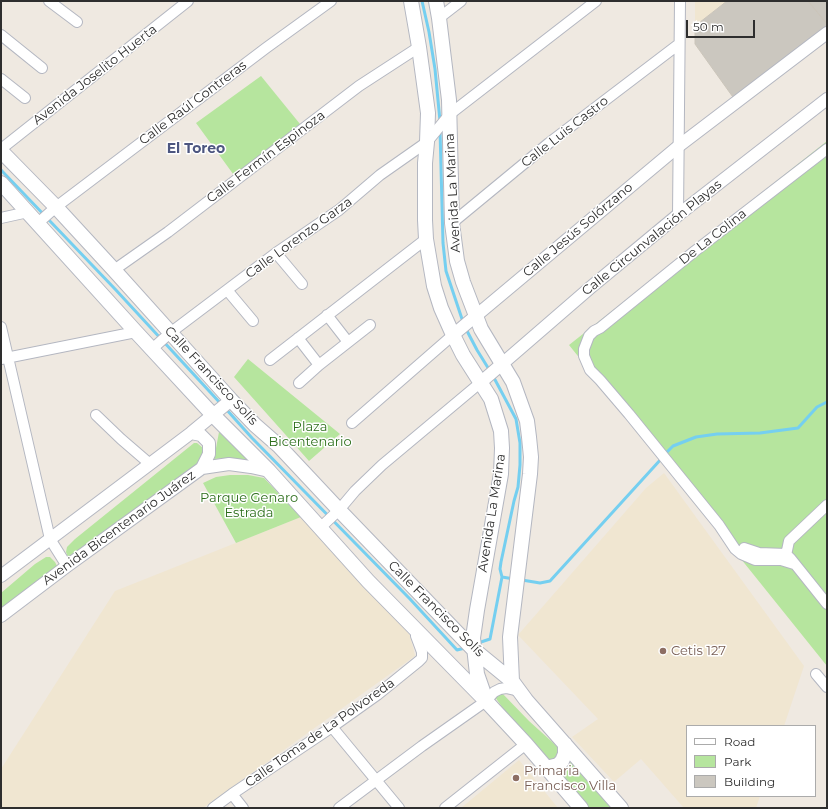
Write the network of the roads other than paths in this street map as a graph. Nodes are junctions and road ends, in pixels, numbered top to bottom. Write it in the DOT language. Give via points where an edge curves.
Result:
graph roads {
  1 [pos="49,1"];
  2 [pos="188,1"];
  3 [pos="331,1"];
  4 [pos="411,1"];
  5 [pos="436,1"];
  6 [pos="461,1"];
  7 [pos="596,1"];
  8 [pos="680,1"];
  9 [pos="439,18"];
  10 [pos="77,22"];
  11 [pos="827,33"];
  12 [pos="1,35"];
  13 [pos="679,44"];
  14 [pos="420,47"];
  15 [pos="42,68"];
  16 [pos="3,84"];
  17 [pos="25,98"];
  18 [pos="827,99"];
  19 [pos="450,114"];
  20 [pos="427,142"];
  21 [pos="680,145"];
  22 [pos="827,148"];
  23 [pos="1,150"];
  24 [pos="1,183"];
  25 [pos="56,207"];
  26 [pos="28,212"];
  27 [pos="678,215"];
  28 [pos="1,218"];
  29 [pos="38,223"];
  30 [pos="452,223"];
  31 [pos="426,239"];
  32 [pos="276,253"];
  33 [pos="114,270"];
  34 [pos="302,284"];
  35 [pos="227,290"];
  36 [pos="327,315"];
  37 [pos="476,316"];
  38 [pos="253,321"];
  39 [pos="370,325"];
  40 [pos="1,327"];
  41 [pos="136,332"];
  42 [pos="170,333"];
  43 [pos="453,336"];
  44 [pos="298,338"];
  45 [pos="348,342"];
  46 [pos="152,349"];
  47 [pos="5,358"];
  48 [pos="270,360"];
  49 [pos="502,364"];
  50 [pos="319,365"];
  51 [pos="299,383"];
  52 [pos="480,383"];
  53 [pos="231,400"];
  54 [pos="212,414"];
  55 [pos="96,415"];
  56 [pos="352,423"];
  57 [pos="191,432"];
  58 [pos="150,464"];
  59 [pos="202,468"];
  60 [pos="269,472"];
  61 [pos="827,505"];
  62 [pos="339,510"];
  63 [pos="320,528"];
  64 [pos="50,539"];
  65 [pos="788,560"];
  66 [pos="67,566"];
  67 [pos="1,576"];
  68 [pos="827,604"];
  69 [pos="1,616"];
  70 [pos="421,635"];
  71 [pos="471,646"];
  72 [pos="816,674"];
  73 [pos="515,686"];
  74 [pos="827,687"];
  75 [pos="486,701"];
  76 [pos="332,727"];
  77 [pos="526,744"];
  78 [pos="565,744"];
  79 [pos="546,768"];
  80 [pos="376,780"];
  81 [pos="232,794"];
  82 [pos="213,808"];
  83 [pos="243,808"];
  84 [pos="339,808"];
  85 [pos="399,808"];
  86 [pos="445,808"];
  87 [pos="581,808"];
  88 [pos="621,808"];
  1 -- 10 [label="street"];
  2 -- 23 [label="street, Avenida Joselito Huerta"];
  3 -- 25 [label="street, Calle Raúl Contreras"];
  4 -- 14 [label="main road, Avenida La Marina"];
  5 -- 9 [label="main road, Avenida La Marina"];
  6 -- 9 [label="street"];
  7 -- 19 [label="street"];
  8 -- 13 [label="street"];
  9 -- 19 [label="main road, Avenida La Marina"];
  11 -- 21 [label="street, Calle Jesús Solórzano"];
  12 -- 15 [label="street"];
  13 -- 21 [label="street"];
  13 -- 30 [label="street, Calle Luis Castro" via="550,143"];
  14 -- 20 [label="main road, Avenida La Marina" via="428,113"];
  14 -- 33 [label="street, Calle Fermín Espinoza" via="359,86 168,232"];
  16 -- 17 [label="street"];
  18 -- 27 [label="street, Calle Circunvalación Playas"];
  19 -- 20 [label="street, Avenida La Marina"];
  19 -- 30 [label="main road, Avenida La Marina"];
  20 -- 31 [label="main road, Avenida La Marina"];
  20 -- 32 [label="street, Calle Lorenzo Garza" via="339,210"];
  21 -- 27 [label="street"];
  21 -- 37 [label="street, Calle Jesús Solórzano"];
  22 -- 65 [label="street, De La Colina" via="695,250 600,328 590,348 590,355 600,380 730,540 752,552"];
  23 -- 25 [label="main road, Calle Francisco Solís"];
  24 -- 26 [label="main road, Calle Francisco Solís"];
  25 -- 29 [label="street, Calle Raúl Contreras"];
  25 -- 33 [label="main road, Calle Francisco Solís"];
  26 -- 28 [label="street"];
  26 -- 29 [label="main road, Calle Francisco Solís"];
  27 -- 49 [label="street, Calle Circunvalación Playas"];
  29 -- 41 [label="main road, Calle Francisco Solís"];
  30 -- 37 [label="main road, Avenida La Marina" via="457,261"];
  31 -- 36 [label="street"];
  31 -- 43 [label="main road, Avenida La Marina" via="434,286"];
  32 -- 34 [label="street"];
  32 -- 35 [label="street, Calle Lorenzo Garza"];
  33 -- 42 [label="main road, Calle Francisco Solís"];
  35 -- 38 [label="street"];
  35 -- 42 [label="street, Calle Lorenzo Garza"];
  36 -- 44 [label="street"];
  36 -- 45 [label="street"];
  37 -- 43 [label="street"];
  37 -- 49 [label="main road, Avenida La Marina" via="484,335"];
  39 -- 45 [label="street"];
  40 -- 47 [label="street"];
  41 -- 46 [label="main road, Calle Francisco Solís"];
  41 -- 47 [label="street"];
  42 -- 46 [label="street, Calle Lorenzo Garza"];
  42 -- 53 [label="main road, Calle Francisco Solís"];
  43 -- 52 [label="main road, Avenida La Marina"];
  43 -- 56 [label="street"];
  44 -- 48 [label="street"];
  44 -- 50 [label="street"];
  45 -- 50 [label="street"];
  46 -- 54 [label="main road, Calle Francisco Solís"];
  47 -- 64 [label="street"];
  49 -- 52 [label="street, Calle Circunvalación Playas"];
  49 -- 73 [label="main road, Avenida La Marina" via="520,397 527,421 531,457 509,650"];
  50 -- 51 [label="street"];
  52 -- 62 [label="street" via="382,465"];
  52 -- 71 [label="main road, Avenida La Marina" via="491,399 496,413 502,448 501,474"];
  53 -- 54 [label="street"];
  53 -- 62 [label="main road, Calle Francisco Solís" via="279,446"];
  54 -- 57 [label="street"];
  54 -- 60 [label="main road, Calle Francisco Solís"];
  55 -- 58 [label="street"];
  57 -- 58 [label="street"];
  57 -- 59 [label="street" via="201,435 209,442 209,454"];
  58 -- 64 [label="street"];
  59 -- 60 [label="street, Avenida Bicentenario Juárez" via="229,464"];
  59 -- 66 [label="street, Avenida Bicentenario Juárez"];
  60 -- 63 [label="main road, Calle Francisco Solís"];
  61 -- 65 [label="street" via="792,538 788,544"];
  62 -- 63 [label="street"];
  62 -- 71 [label="main road, Calle Francisco Solís"];
  63 -- 70 [label="main road, Calle Francisco Solís"];
  64 -- 66 [label="street"];
  64 -- 67 [label="street"];
  65 -- 68 [label="street"];
  66 -- 69 [label="street, Avenida Bicentenario Juárez"];
  70 -- 75 [label="main road, Calle Francisco Solís"];
  70 -- 76 [label="street, Calle Toma de La Polvoreda" via="416,636 422,658"];
  71 -- 73 [label="main road, Calle Francisco Solís"];
  71 -- 75 [label="main road, Avenida La Marina"];
  72 -- 74 [label="street"];
  73 -- 75 [label="street" via="494,692"];
  73 -- 78 [label="main road, Calle Francisco Solís"];
  75 -- 77 [label="main road, Calle Francisco Solís"];
  75 -- 80 [label="street"];
  76 -- 80 [label="street"];
  76 -- 81 [label="street, Calle Toma de La Polvoreda"];
  77 -- 79 [label="main road, Calle Francisco Solís"];
  77 -- 86 [label="street"];
  78 -- 79 [label="main road" via="562,761 558,765"];
  78 -- 88 [label="main road, Calle Francisco Solís"];
  79 -- 87 [label="main road, Calle Francisco Solís"];
  80 -- 84 [label="street"];
  80 -- 85 [label="street"];
  81 -- 82 [label="street, Calle Toma de La Polvoreda"];
  81 -- 83 [label="street"];
}
